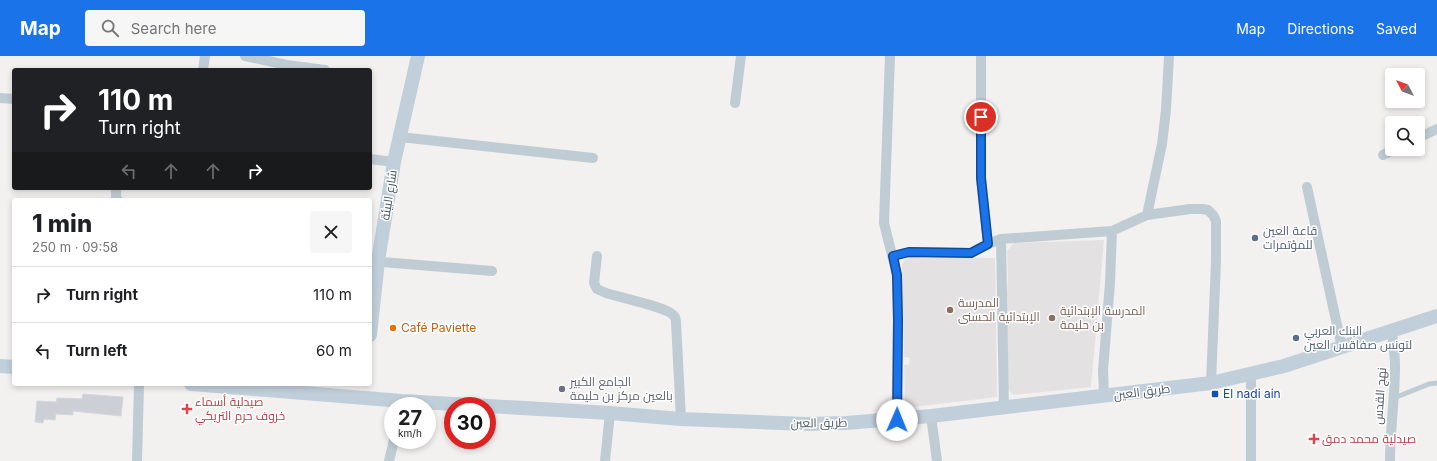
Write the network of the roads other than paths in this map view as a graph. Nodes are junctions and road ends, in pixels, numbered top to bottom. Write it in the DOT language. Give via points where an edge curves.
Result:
graph roads {
  1 [pos="205,56"];
  2 [pos="245,56"];
  3 [pos="418,56"];
  4 [pos="741,56"];
  5 [pos="890,56"];
  6 [pos="981,56"];
  7 [pos="1169,56"];
  8 [pos="202,68"];
  9 [pos="310,68"];
  10 [pos="0,98"];
  11 [pos="12,99"];
  12 [pos="734,103"];
  13 [pos="1437,129"];
  14 [pos="1425,135"];
  15 [pos="400,138"];
  16 [pos="593,158"];
  17 [pos="372,159"];
  18 [pos="394,162"];
  19 [pos="1307,187"];
  20 [pos="1147,215"];
  21 [pos="1112,231"];
  22 [pos="1001,239"];
  23 [pos="988,244"];
  24 [pos="597,256"];
  25 [pos="893,256"];
  26 [pos="374,261"];
  27 [pos="492,271"];
  28 [pos="372,298"];
  29 [pos="1437,316"];
  30 [pos="1392,332"];
  31 [pos="1342,348"];
  32 [pos="0,366"];
  33 [pos="12,367"];
  34 [pos="1251,374"];
  35 [pos="1211,383"];
  36 [pos="1437,383"];
  37 [pos="139,386"];
  38 [pos="240,386"];
  39 [pos="364,391"];
  40 [pos="1104,396"];
  41 [pos="384,398"];
  42 [pos="1394,398"];
  43 [pos="436,405"];
  44 [pos="1004,408"];
  45 [pos="610,413"];
  46 [pos="931,416"];
  47 [pos="681,419"];
  48 [pos="897,420"];
  49 [pos="392,449"];
  50 [pos="137,461"];
  51 [pos="389,461"];
  52 [pos="605,461"];
  53 [pos="937,461"];
  54 [pos="1250,461"];
  55 [pos="1390,461"];
  1 -- 8 [label="street"];
  2 -- 9 [label="street"];
  3 -- 15 [label="main road, شارع البيئة"];
  4 -- 12 [label="street"];
  5 -- 25 [label="street" via="884,223"];
  6 -- 23 [label="street" via="981,178"];
  7 -- 20 [label="street" via="1162,144"];
  10 -- 11 [label="street"];
  13 -- 14 [label="street"];
  15 -- 16 [label="street"];
  15 -- 18 [label="main road, شارع البيئة"];
  17 -- 18 [label="street"];
  18 -- 26 [label="main road, شارع البيئة"];
  19 -- 31 [label="street"];
  20 -- 21 [label="street"];
  20 -- 35 [label="street" via="1202,208 1208,210 1216,221"];
  21 -- 22 [label="street"];
  21 -- 40 [label="street" via="1103,370"];
  22 -- 23 [label="street"];
  22 -- 44 [label="street"];
  23 -- 25 [label="street" via="971,253 909,252"];
  24 -- 47 [label="street" via="594,283 598,289 673,314 676,322"];
  25 -- 48 [label="street" via="897,275"];
  26 -- 27 [label="street"];
  26 -- 28 [label="main road, شارع البيئة"];
  29 -- 30 [label="main road, طريق العين"];
  30 -- 31 [label="main road, طريق العين"];
  30 -- 42 [label="street, نهج القدس" via="1395,364"];
  31 -- 34 [label="main road, طريق العين"];
  32 -- 33 [label="main road"];
  34 -- 35 [label="main road, طريق العين"];
  34 -- 54 [label="street"];
  35 -- 40 [label="main road, طريق العين"];
  36 -- 42 [label="lane"];
  37 -- 50 [label="street"];
  38 -- 39 [label="main road, طريق العين"];
  39 -- 41 [label="main road, طريق العين"];
  40 -- 44 [label="main road, طريق العين"];
  42 -- 55 [label="street, نهج القدس"];
  43 -- 45 [label="main road, طريق العين"];
  44 -- 46 [label="main road, طريق العين"];
  45 -- 47 [label="main road, طريق العين"];
  45 -- 52 [label="street"];
  46 -- 48 [label="main road, طريق العين"];
  46 -- 53 [label="street"];
  47 -- 48 [label="main road, طريق العين" via="805,424"];
  49 -- 51 [label="street"];
}
